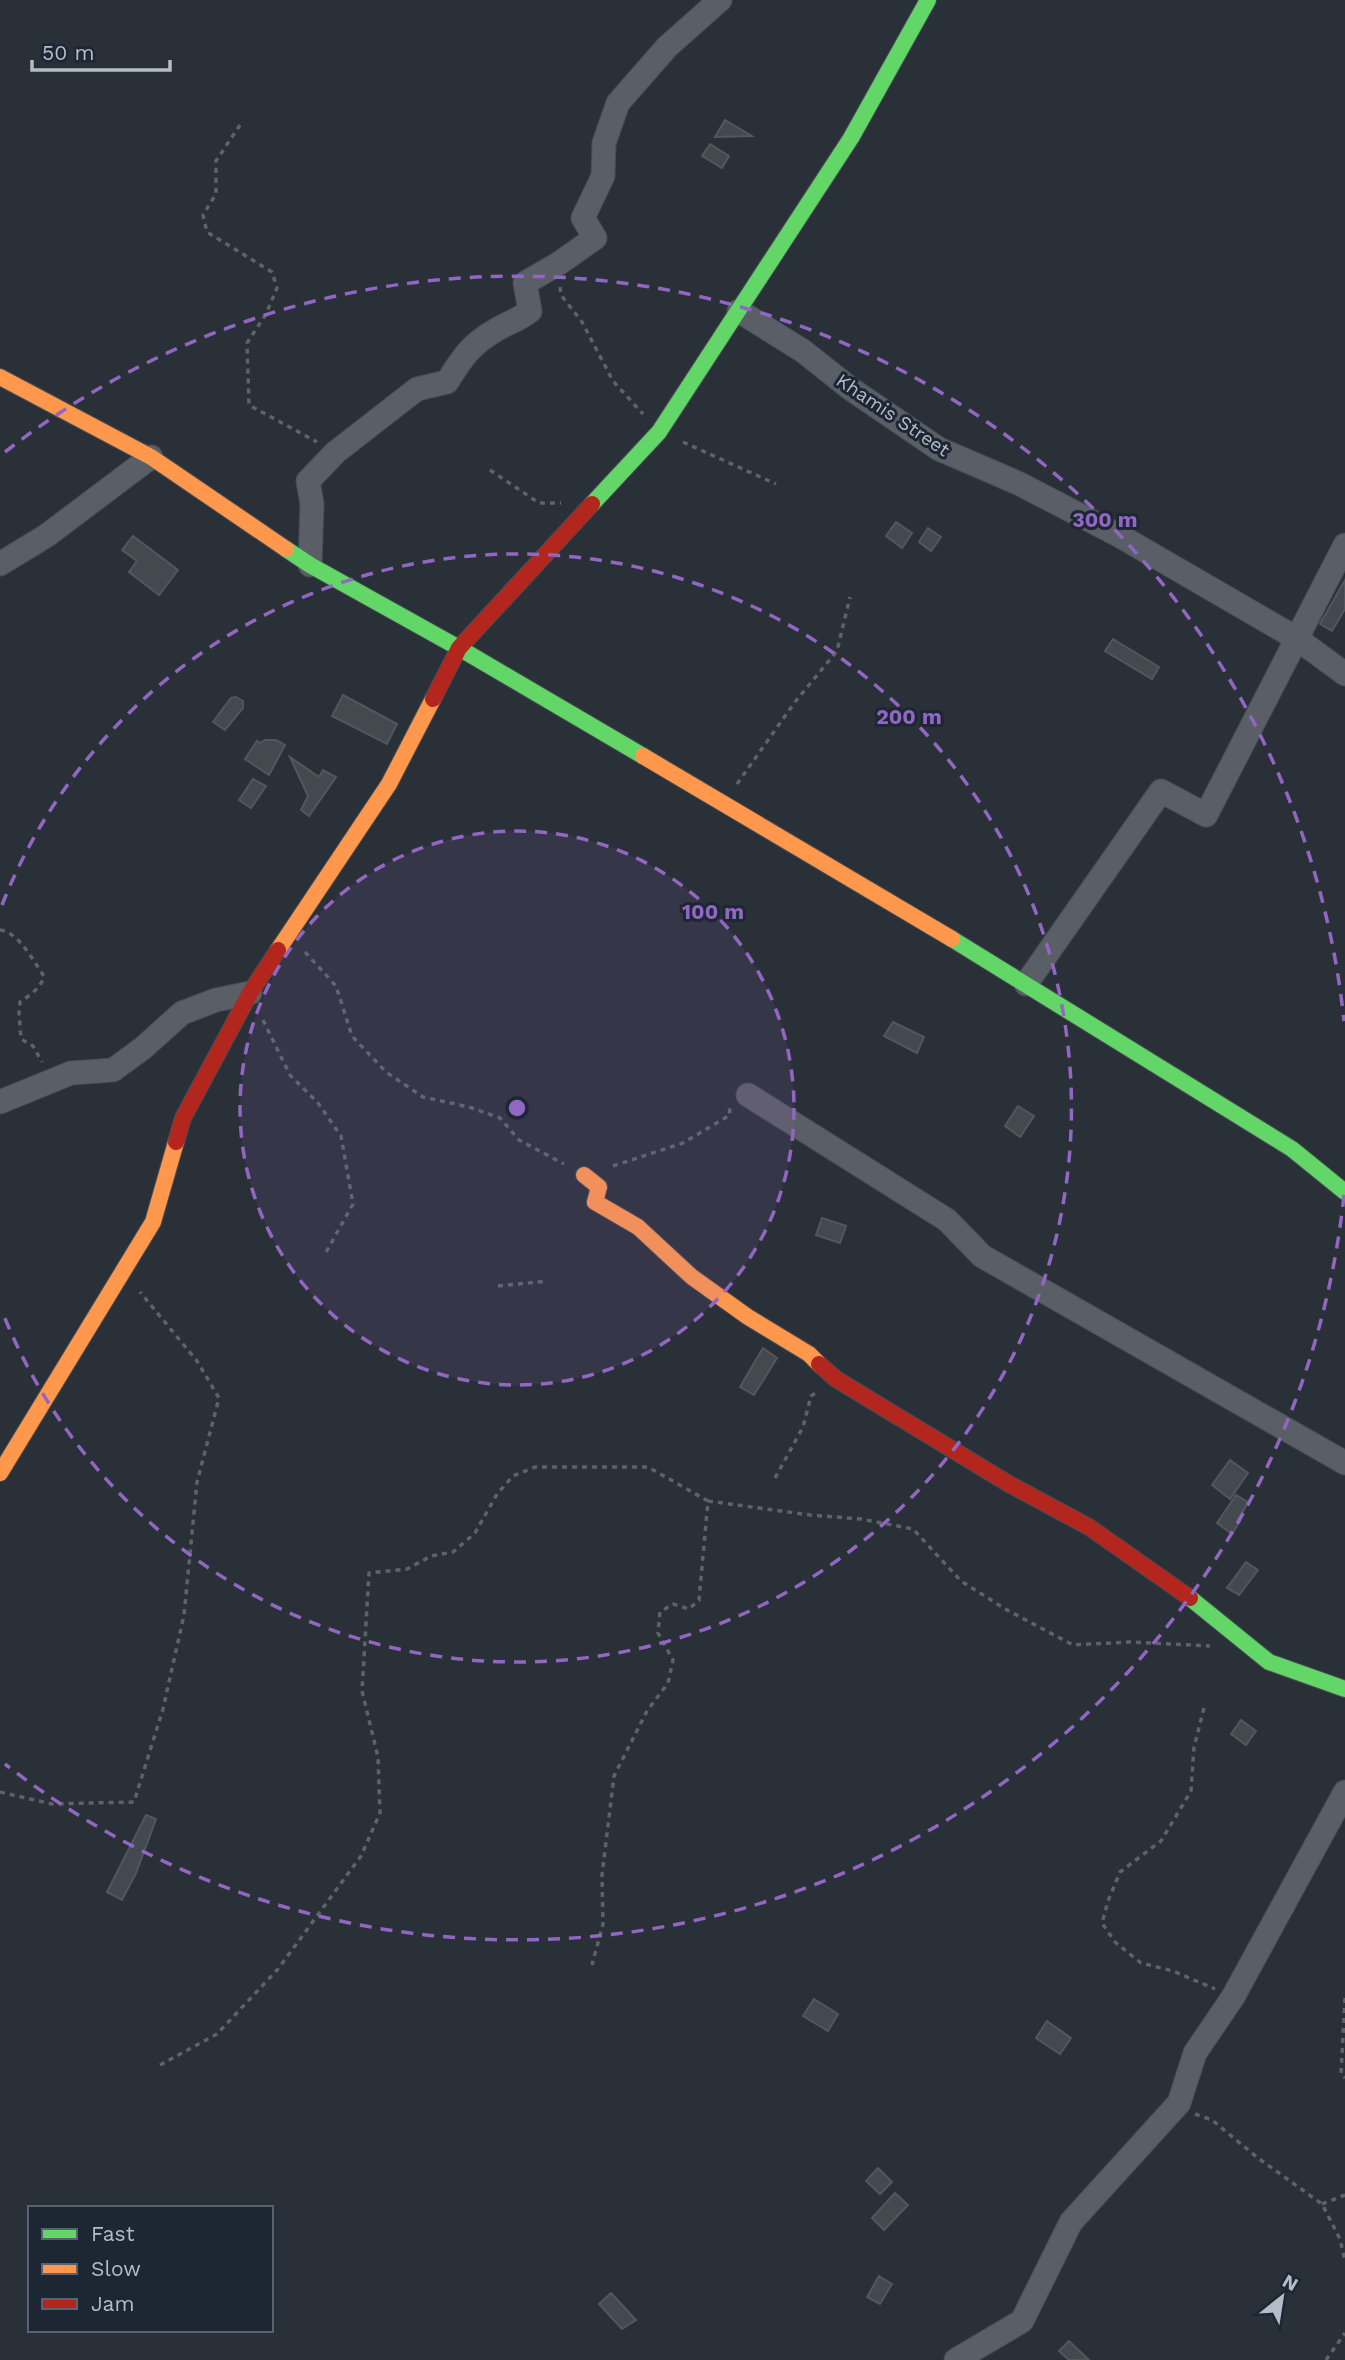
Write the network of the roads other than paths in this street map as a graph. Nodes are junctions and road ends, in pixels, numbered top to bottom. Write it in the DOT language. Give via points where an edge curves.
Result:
graph roads {
  1 [pos="720,0"];
  2 [pos="928,0"];
  3 [pos="739,312"];
  4 [pos="0,377"];
  5 [pos="151,457"];
  6 [pos="1345,545"];
  7 [pos="0,564"];
  8 [pos="310,565"];
  9 [pos="1296,638"];
  10 [pos="459,648"];
  11 [pos="1345,674"];
  12 [pos="1026,984"];
  13 [pos="250,993"];
  14 [pos="748,1095"];
  15 [pos="0,1102"];
  16 [pos="584,1175"];
  17 [pos="1345,1192"];
  18 [pos="1345,1463"];
  19 [pos="0,1473"];
  20 [pos="1345,1689"];
  21 [pos="1345,1792"];
  22 [pos="956,2360"];
  1 -- 8 [label="street" via="667,47 618,103 604,144 603,176 583,218 595,238 525,284 530,311 468,349 447,382 417,389 336,452 308,481"];
  2 -- 3 [label="street" via="851,138"];
  3 -- 9 [label="street, Khamis Street" via="803,351 939,449 1121,536"];
  3 -- 10 [label="street" via="659,432"];
  4 -- 5 [label="street"];
  5 -- 7 [label="street" via="46,536"];
  5 -- 8 [label="street"];
  6 -- 9 [label="street"];
  8 -- 10 [label="street"];
  9 -- 11 [label="street, Khamis Street"];
  9 -- 12 [label="street" via="1206,815 1161,791"];
  10 -- 12 [label="street"];
  10 -- 13 [label="street" via="389,784"];
  12 -- 17 [label="street" via="1293,1149"];
  13 -- 15 [label="street" via="183,1013 113,1070 71,1073"];
  13 -- 19 [label="street" via="183,1118 153,1222"];
  14 -- 18 [label="street" via="947,1220 982,1256"];
  16 -- 20 [label="street" via="599,1187 595,1202 638,1227 692,1277 809,1354 836,1380 1089,1527 1171,1583 1269,1662"];
  21 -- 22 [label="street" via="1233,1997 1195,2053 1179,2103 1071,2222 1022,2321"];
}
